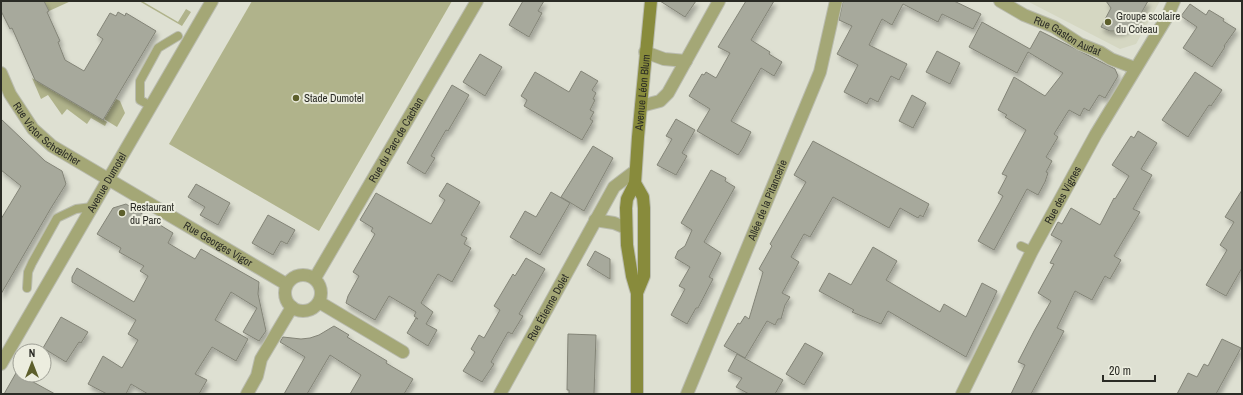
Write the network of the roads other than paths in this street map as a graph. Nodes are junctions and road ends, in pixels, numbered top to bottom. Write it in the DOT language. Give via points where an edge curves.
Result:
graph roads {
  1 [pos="212,1"];
  2 [pos="477,1"];
  3 [pos="651,1"];
  4 [pos="719,1"];
  5 [pos="836,1"];
  6 [pos="1000,1"];
  7 [pos="1174,1"];
  8 [pos="178,36"];
  9 [pos="646,52"];
  10 [pos="686,62"];
  11 [pos="1135,68"];
  12 [pos="1,73"];
  13 [pos="151,106"];
  14 [pos="641,106"];
  15 [pos="636,171"];
  16 [pos="108,179"];
  17 [pos="635,183"];
  18 [pos="92,207"];
  19 [pos="595,220"];
  20 [pos="626,228"];
  21 [pos="315,278"];
  22 [pos="286,284"];
  23 [pos="27,288"];
  24 [pos="637,293"];
  25 [pos="319,302"];
  26 [pos="292,307"];
  27 [pos="404,352"];
  28 [pos="1,364"];
  29 [pos="247,394"];
  30 [pos="500,394"];
  31 [pos="637,394"];
  32 [pos="687,394"];
  33 [pos="962,394"];
  1 -- 13 [label="street, Avenue Dumotel"];
  2 -- 21 [label="street, Rue du Parc de Cachan"];
  3 -- 9 [label="main road, Avenue Léon Blum"];
  4 -- 10 [label="street"];
  5 -- 32 [label="street, Allée de la Pitancerie" via="820,72"];
  6 -- 11 [label="street, Rue Gaston Audat" via="1024,15 1054,27 1080,44"];
  7 -- 11 [label="street, Rue des Vignes"];
  8 -- 13 [label="lane" via="158,48 140,81 140,100"];
  9 -- 10 [label="street" via="664,59"];
  9 -- 14 [label="main road, Avenue Léon Blum"];
  10 -- 14 [label="street" via="668,93 660,101"];
  11 -- 33 [label="street, Rue des Vignes" via="1026,248"];
  12 -- 16 [label="street, Rue Victor Schœlcher" via="10,94 33,130 52,146"];
  13 -- 16 [label="street, Avenue Dumotel"];
  14 -- 15 [label="main road, Avenue Léon Blum"];
  15 -- 17 [label="main road, Avenue Léon Blum"];
  15 -- 19 [label="street, Rue Étienne Dolet" via="614,187"];
  16 -- 18 [label="street, Avenue Dumotel"];
  16 -- 22 [label="street, Rue Georges Vigor"];
  17 -- 20 [label="main road, Avenue Léon Blum" via="627,199"];
  17 -- 24 [label="main road, Avenue Léon Blum" via="643,197 644,208 644,276"];
  18 -- 23 [label="lane" via="76,209 57,218 28,272"];
  18 -- 28 [label="street, Avenue Dumotel"];
  19 -- 20 [label="street"];
  19 -- 30 [label="street, Rue Étienne Dolet"];
  20 -- 24 [label="main road, Avenue Léon Blum" via="632,276"];
  21 -- 22 [label="street" via="299,274"];
  21 -- 25 [label="street" via="321,287"];
  22 -- 26 [label="street" via="286,299"];
  24 -- 31 [label="main road, Avenue Léon Blum"];
  25 -- 26 [label="street" via="306,311"];
  25 -- 27 [label="street"];
  26 -- 29 [label="street" via="261,359 257,376"];
}
